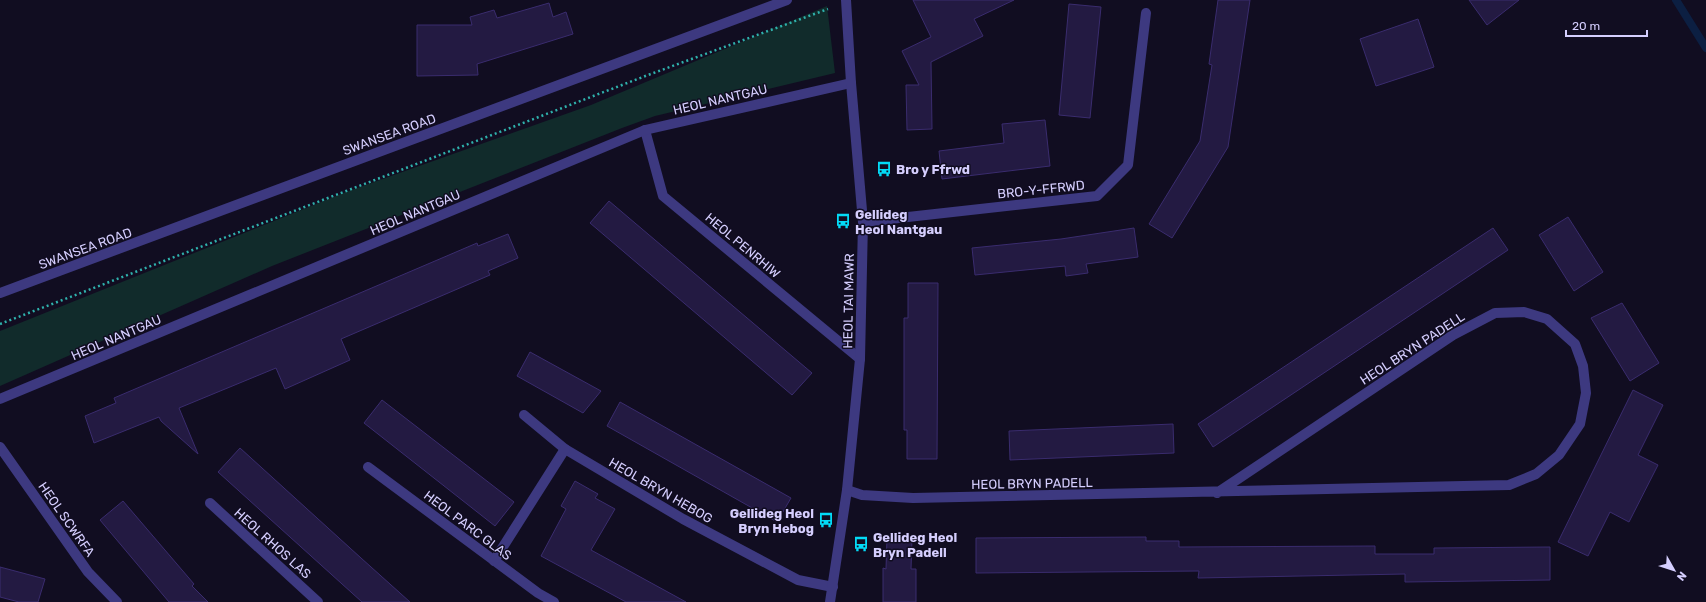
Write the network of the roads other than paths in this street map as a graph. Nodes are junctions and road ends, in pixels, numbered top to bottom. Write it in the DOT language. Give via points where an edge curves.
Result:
graph roads {
  1 [pos="787,0"];
  2 [pos="846,1"];
  3 [pos="1146,13"];
  4 [pos="851,83"];
  5 [pos="645,130"];
  6 [pos="863,222"];
  7 [pos="0,293"];
  8 [pos="860,359"];
  9 [pos="0,399"];
  10 [pos="524,416"];
  11 [pos="0,447"];
  12 [pos="565,448"];
  13 [pos="368,467"];
  14 [pos="847,490"];
  15 [pos="1217,493"];
  16 [pos="210,503"];
  17 [pos="494,561"];
  18 [pos="833,587"];
  19 [pos="117,602"];
  20 [pos="318,602"];
  21 [pos="554,602"];
  22 [pos="830,602"];
  1 -- 7 [label="street, SWANSEA ROAD"];
  2 -- 4 [label="street, HEOL TAI MAWR"];
  3 -- 6 [label="street, BRO-Y-FFRWD" via="1128,165 1096,196"];
  4 -- 5 [label="street, HEOL NANTGAU"];
  4 -- 6 [label="street, HEOL TAI MAWR"];
  5 -- 8 [label="street, HEOL PENRHIW" via="663,196"];
  5 -- 9 [label="street, HEOL NANTGAU"];
  6 -- 8 [label="street, HEOL TAI MAWR"];
  8 -- 14 [label="street, HEOL TAI MAWR"];
  10 -- 12 [label="street, HEOL BRYN HEBOG"];
  11 -- 19 [label="street, HEOL SCWRFA" via="88,572"];
  12 -- 17 [label="street"];
  12 -- 18 [label="street, HEOL BRYN HEBOG" via="683,520 798,580"];
  13 -- 17 [label="street, HEOL PARC GLAS"];
  14 -- 15 [label="street, HEOL BRYN PADELL" via="862,495 913,498"];
  14 -- 18 [label="street, HEOL TAI MAWR"];
  15 -- 15 [label="street, HEOL BRYN PADELL" via="1509,485 1523,480 1536,474 1559,455 1580,424 1586,393 1583,366 1575,344 1547,319 1524,312 1495,313 1453,334"];
  16 -- 20 [label="street, HEOL RHOS LAS"];
  17 -- 21 [label="street, HEOL PARC GLAS"];
  18 -- 22 [label="street, HEOL TAI MAWR"];
}
